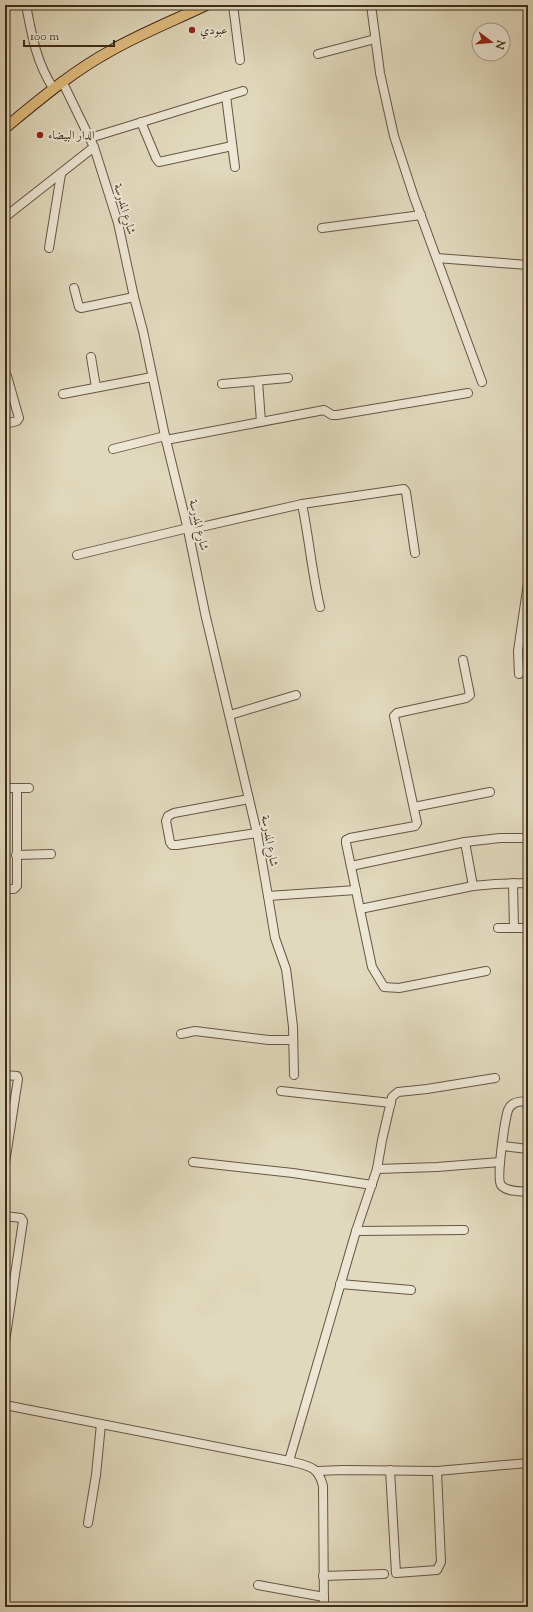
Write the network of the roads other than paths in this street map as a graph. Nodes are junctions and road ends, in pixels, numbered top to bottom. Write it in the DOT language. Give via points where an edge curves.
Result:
graph roads {
  1 [pos="26,5"];
  2 [pos="206,5"];
  3 [pos="233,5"];
  4 [pos="371,5"];
  5 [pos="375,39"];
  6 [pos="318,54"];
  7 [pos="240,60"];
  8 [pos="62,81"];
  9 [pos="53,88"];
  10 [pos="242,91"];
  11 [pos="226,96"];
  12 [pos="141,122"];
  13 [pos="5,128"];
  14 [pos="90,138"];
  15 [pos="232,146"];
  16 [pos="94,147"];
  17 [pos="235,167"];
  18 [pos="61,174"];
  19 [pos="421,215"];
  20 [pos="5,217"];
  21 [pos="322,228"];
  22 [pos="49,248"];
  23 [pos="437,258"];
  24 [pos="528,266"];
  25 [pos="74,288"];
  26 [pos="134,297"];
  27 [pos="91,357"];
  28 [pos="5,375"];
  29 [pos="152,377"];
  30 [pos="288,378"];
  31 [pos="258,381"];
  32 [pos="482,382"];
  33 [pos="222,384"];
  34 [pos="96,387"];
  35 [pos="468,393"];
  36 [pos="63,394"];
  37 [pos="261,422"];
  38 [pos="5,424"];
  39 [pos="166,438"];
  40 [pos="113,450"];
  41 [pos="302,504"];
  42 [pos="188,529"];
  43 [pos="415,553"];
  44 [pos="77,555"];
  45 [pos="528,583"];
  46 [pos="320,608"];
  47 [pos="524,638"];
  48 [pos="463,660"];
  49 [pos="519,674"];
  50 [pos="296,695"];
  51 [pos="230,715"];
  52 [pos="5,788"];
  53 [pos="17,788"];
  54 [pos="29,788"];
  55 [pos="490,792"];
  56 [pos="249,800"];
  57 [pos="414,807"];
  58 [pos="257,833"];
  59 [pos="528,838"];
  60 [pos="465,842"];
  61 [pos="51,854"];
  62 [pos="16,855"];
  63 [pos="351,866"];
  64 [pos="513,883"];
  65 [pos="528,883"];
  66 [pos="473,886"];
  67 [pos="5,889"];
  68 [pos="356,890"];
  69 [pos="268,896"];
  70 [pos="360,910"];
  71 [pos="498,928"];
  72 [pos="514,928"];
  73 [pos="528,928"];
  74 [pos="486,972"];
  75 [pos="181,1034"];
  76 [pos="293,1040"];
  77 [pos="5,1075"];
  78 [pos="294,1075"];
  79 [pos="495,1078"];
  80 [pos="281,1091"];
  81 [pos="528,1101"];
  82 [pos="391,1103"];
  83 [pos="503,1146"];
  84 [pos="528,1149"];
  85 [pos="5,1162"];
  86 [pos="193,1162"];
  87 [pos="500,1162"];
  88 [pos="378,1169"];
  89 [pos="372,1184"];
  90 [pos="528,1192"];
  91 [pos="5,1216"];
  92 [pos="464,1230"];
  93 [pos="356,1231"];
  94 [pos="340,1284"];
  95 [pos="411,1290"];
  96 [pos="5,1342"];
  97 [pos="5,1405"];
  98 [pos="101,1424"];
  99 [pos="289,1461"];
  100 [pos="528,1463"];
  101 [pos="390,1470"];
  102 [pos="318,1471"];
  103 [pos="437,1471"];
  104 [pos="88,1523"];
  105 [pos="384,1574"];
  106 [pos="323,1576"];
  107 [pos="258,1585"];
  108 [pos="324,1597"];
  109 [pos="324,1607"];
  1 -- 9 [label="street" via="39,63"];
  2 -- 8 [label="main road" via="112,50"];
  3 -- 7 [label="street"];
  4 -- 5 [label="street"];
  5 -- 6 [label="street"];
  5 -- 19 [label="street" via="394,136"];
  8 -- 9 [label="main road"];
  8 -- 14 [label="street, شارع المدرسة"];
  9 -- 13 [label="main road"];
  10 -- 11 [label="street"];
  11 -- 12 [label="street"];
  11 -- 15 [label="street"];
  12 -- 14 [label="street"];
  12 -- 15 [label="street" via="159,162"];
  14 -- 16 [label="street, شارع المدرسة"];
  15 -- 17 [label="street"];
  16 -- 18 [label="street"];
  16 -- 26 [label="street, شارع المدرسة" via="118,224"];
  18 -- 20 [label="street"];
  18 -- 22 [label="street"];
  19 -- 21 [label="street"];
  19 -- 23 [label="street"];
  23 -- 24 [label="street"];
  23 -- 32 [label="street"];
  25 -- 26 [label="street" via="81,308"];
  26 -- 29 [label="street, شارع المدرسة"];
  27 -- 34 [label="street"];
  28 -- 38 [label="street" via="19,418"];
  29 -- 34 [label="street"];
  29 -- 39 [label="street, شارع المدرسة"];
  30 -- 31 [label="street"];
  31 -- 33 [label="street"];
  31 -- 37 [label="street"];
  34 -- 36 [label="street"];
  35 -- 37 [label="street" via="337,416 324,410"];
  37 -- 39 [label="street"];
  39 -- 40 [label="street"];
  39 -- 42 [label="street, شارع المدرسة"];
  41 -- 42 [label="street"];
  41 -- 43 [label="street" via="404,489"];
  41 -- 46 [label="street"];
  42 -- 44 [label="street"];
  42 -- 51 [label="street, شارع المدرسة"];
  45 -- 47 [label="street"];
  47 -- 49 [label="street" via="518,651"];
  48 -- 57 [label="street" via="470,695 397,713 394,716"];
  50 -- 51 [label="street"];
  51 -- 56 [label="street, شارع المدرسة"];
  52 -- 53 [label="street"];
  53 -- 54 [label="street"];
  53 -- 62 [label="street"];
  55 -- 57 [label="street"];
  56 -- 58 [label="street, شارع المدرسة"];
  56 -- 58 [label="street" via="168,816 166,821 170,842 177,845"];
  57 -- 63 [label="street" via="417,818 415,826 346,840"];
  58 -- 69 [label="street, شارع المدرسة"];
  59 -- 60 [label="street"];
  60 -- 63 [label="street"];
  60 -- 66 [label="street"];
  61 -- 62 [label="street"];
  62 -- 67 [label="street" via="16,888"];
  63 -- 68 [label="street"];
  64 -- 65 [label="street"];
  64 -- 66 [label="street"];
  64 -- 72 [label="street"];
  66 -- 70 [label="street"];
  68 -- 69 [label="street"];
  68 -- 70 [label="street"];
  69 -- 76 [label="street, شارع المدرسة" via="275,938 286,969"];
  70 -- 74 [label="street" via="372,967 384,987 399,988"];
  71 -- 72 [label="street"];
  72 -- 73 [label="street"];
  75 -- 76 [label="street" via="195,1031 269,1040"];
  76 -- 78 [label="street, شارع المدرسة"];
  77 -- 85 [label="street" via="17,1076 18,1079"];
  79 -- 82 [label="street" via="398,1092 394,1094"];
  80 -- 82 [label="street"];
  81 -- 83 [label="street" via="511,1105 506,1116"];
  82 -- 88 [label="street"];
  83 -- 84 [label="street"];
  83 -- 87 [label="street"];
  86 -- 89 [label="street"];
  87 -- 88 [label="street"];
  87 -- 90 [label="street" via="501,1184 509,1190"];
  88 -- 89 [label="street"];
  89 -- 93 [label="street"];
  91 -- 96 [label="street" via="21,1218 23,1221"];
  92 -- 93 [label="street"];
  93 -- 94 [label="street"];
  94 -- 95 [label="street"];
  94 -- 99 [label="street"];
  97 -- 98 [label="street"];
  98 -- 99 [label="street"];
  98 -- 104 [label="street"];
  99 -- 102 [label="street"];
  100 -- 103 [label="street"];
  101 -- 102 [label="street"];
  101 -- 103 [label="street"];
  101 -- 103 [label="street" via="396,1573 437,1570 440,1567"];
  102 -- 106 [label="street" via="323,1486"];
  105 -- 106 [label="street"];
  106 -- 108 [label="street"];
  107 -- 108 [label="street"];
  108 -- 109 [label="street"];
}
